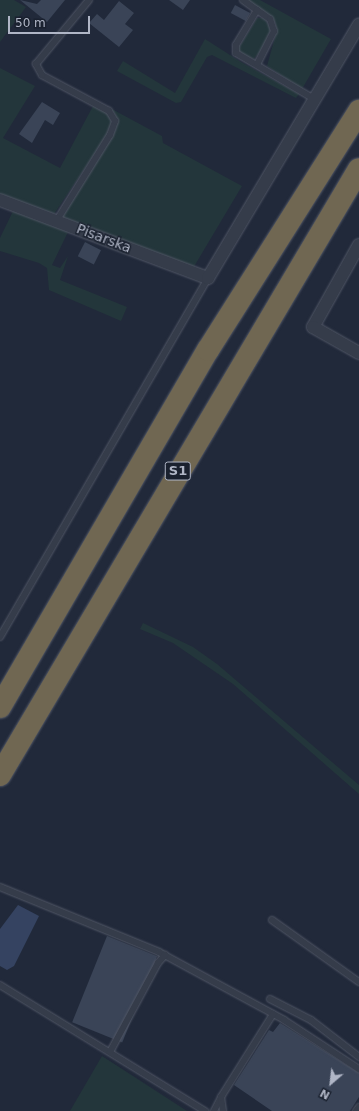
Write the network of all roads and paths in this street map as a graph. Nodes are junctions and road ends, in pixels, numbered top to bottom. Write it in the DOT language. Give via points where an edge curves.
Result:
graph roads {
  1 [pos="89,0"];
  2 [pos="243,0"];
  3 [pos="257,10"];
  4 [pos="359,25"];
  5 [pos="258,64"];
  6 [pos="314,100"];
  7 [pos="359,111"];
  8 [pos="359,169"];
  9 [pos="0,200"];
  10 [pos="57,220"];
  11 [pos="359,245"];
  12 [pos="208,278"];
  13 [pos="359,353"];
  14 [pos="0,637"];
  15 [pos="0,706"];
  16 [pos="0,775"];
  17 [pos="0,887"];
  18 [pos="272,920"];
  19 [pos="165,955"];
  20 [pos="359,982"];
  21 [pos="0,985"];
  22 [pos="270,999"];
  23 [pos="273,1014"];
  24 [pos="110,1052"];
  25 [pos="359,1058"];
  26 [pos="359,1069"];
  27 [pos="221,1097"];
  28 [pos="359,1107"];
  29 [pos="205,1111"];
  30 [pos="214,1111"];
  31 [pos="223,1111"];
  32 [pos="356,1111"];
  1 -- 10 [label="lane" via="36,64 42,75 109,111 115,121 110,135"];
  2 -- 3 [label="lane"];
  3 -- 5 [label="lane" via="270,19 274,31"];
  3 -- 5 [label="lane" via="235,49 240,57"];
  4 -- 6 [label="street"];
  5 -- 6 [label="lane"];
  6 -- 12 [label="street"];
  7 -- 15 [label="highway, S1" via="208,350"];
  8 -- 16 [label="highway, S1"];
  9 -- 10 [label="street, Pisarska"];
  10 -- 12 [label="street, Pisarska"];
  11 -- 13 [label="street" via="313,327"];
  12 -- 14 [label="lane"];
  17 -- 19 [label="lane"];
  18 -- 20 [label="lane"];
  19 -- 23 [label="lane"];
  19 -- 24 [label="lane" via="158,963"];
  21 -- 24 [label="lane"];
  22 -- 25 [label="lane" via="311,1020"];
  23 -- 26 [label="lane"];
  23 -- 27 [label="lane"];
  24 -- 29 [label="lane"];
  27 -- 30 [label="lane"];
  27 -- 31 [label="lane"];
  28 -- 32 [label="lane"];
}
